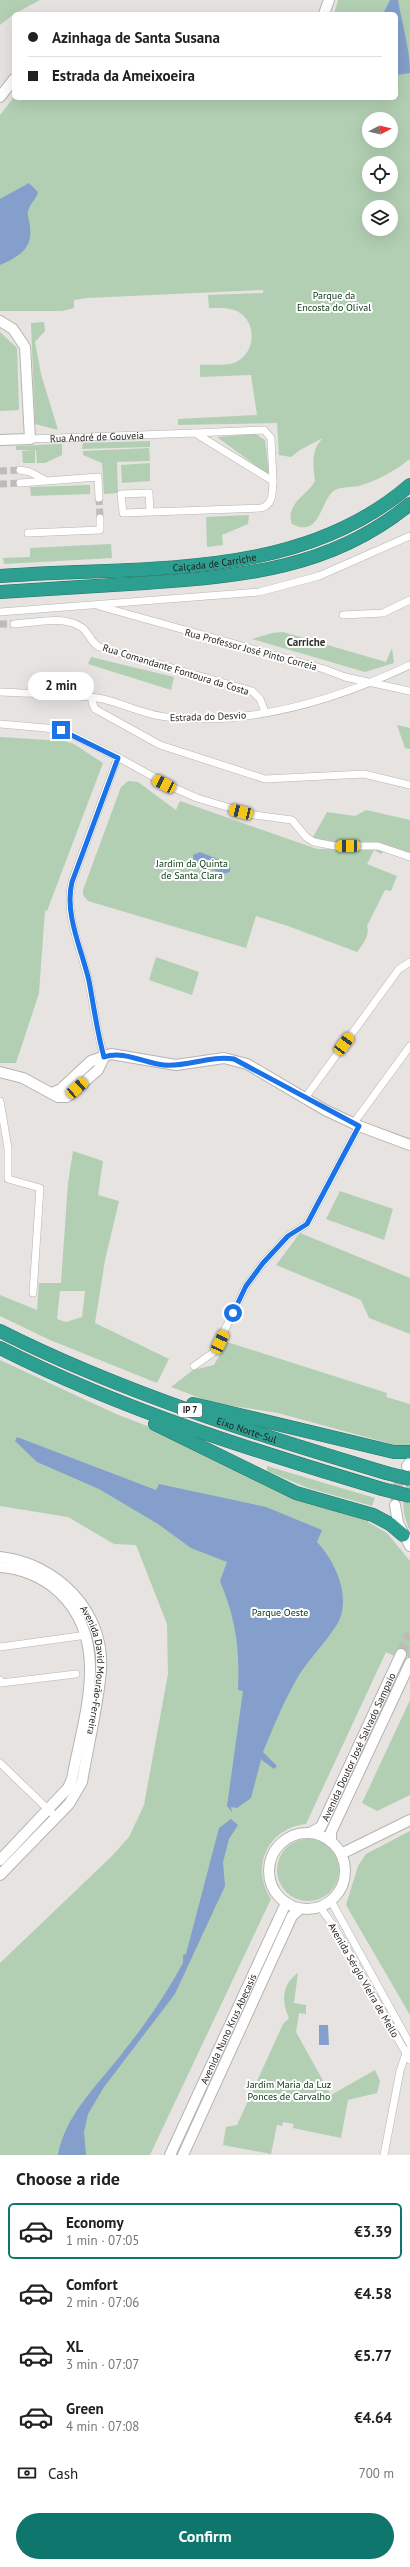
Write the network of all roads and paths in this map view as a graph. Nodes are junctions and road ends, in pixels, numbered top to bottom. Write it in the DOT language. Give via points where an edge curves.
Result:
graph roads {
  1 [pos="329,0"];
  2 [pos="325,12"];
  3 [pos="12,82"];
  4 [pos="0,97"];
  5 [pos="0,321"];
  6 [pos="195,433"];
  7 [pos="30,439"];
  8 [pos="0,440"];
  9 [pos="20,470"];
  10 [pos="45,480"];
  11 [pos="273,481"];
  12 [pos="20,483"];
  13 [pos="410,484"];
  14 [pos="99,498"];
  15 [pos="410,504"];
  16 [pos="150,512"];
  17 [pos="100,518"];
  18 [pos="28,533"];
  19 [pos="410,536"];
  20 [pos="0,576"];
  21 [pos="0,592"];
  22 [pos="410,600"];
  23 [pos="93,604"];
  24 [pos="0,612"];
  25 [pos="343,615"];
  26 [pos="14,624"];
  27 [pos="410,665"];
  28 [pos="370,683"];
  29 [pos="0,692"];
  30 [pos="410,692"];
  31 [pos="93,698"];
  32 [pos="265,712"];
  33 [pos="0,724"];
  34 [pos="118,758"];
  35 [pos="410,785"];
  36 [pos="410,857"];
  37 [pos="410,962"];
  38 [pos="410,1046"];
  39 [pos="104,1057"];
  40 [pos="0,1072"];
  41 [pos="304,1098"];
  42 [pos="0,1101"];
  43 [pos="356,1125"];
  44 [pos="410,1145"];
  45 [pos="33,1293"];
  46 [pos="0,1331"];
  47 [pos="0,1348"];
  48 [pos="194,1366"];
  49 [pos="147,1395"];
  50 [pos="148,1414"];
  51 [pos="410,1452"];
  52 [pos="410,1479"];
  53 [pos="410,1496"];
  54 [pos="395,1505"];
  55 [pos="406,1541"];
  56 [pos="0,1557"];
  57 [pos="0,1567"];
  58 [pos="87,1635"];
  59 [pos="0,1647"];
  60 [pos="401,1654"];
  61 [pos="410,1663"];
  62 [pos="76,1674"];
  63 [pos="0,1680"];
  64 [pos="0,1762"];
  65 [pos="53,1813"];
  66 [pos="410,1820"];
  67 [pos="310,1833"];
  68 [pos="331,1841"];
  69 [pos="341,1854"];
  70 [pos="0,1860"];
  71 [pos="0,1875"];
  72 [pos="331,1901"];
  73 [pos="286,1903"];
  74 [pos="320,1907"];
  75 [pos="300,1909"];
  76 [pos="410,2043"];
  77 [pos="406,2053"];
  78 [pos="410,2060"];
  79 [pos="170,2155"];
  80 [pos="183,2155"];
  81 [pos="384,2155"];
  1 -- 2 [label="street"];
  3 -- 4 [label="street"];
  5 -- 7 [label="street" via="13,329 25,347"];
  6 -- 7 [label="street, Rua André de Gouveia"];
  6 -- 11 [label="street"];
  6 -- 11 [label="street, Rua André de Gouveia" via="264,430 271,438"];
  7 -- 8 [label="street, Rua André de Gouveia"];
  9 -- 10 [label="street"];
  10 -- 12 [label="street"];
  10 -- 14 [label="street" via="98,477"];
  11 -- 16 [label="street, Rua André de Gouveia" via="272,498 269,504 261,508"];
  13 -- 20 [label="highway, Calçada de Carriche" via="375,511 340,530 291,550 258,558 202,564"];
  15 -- 21 [label="highway, Calçada de Carriche" via="368,533 340,547 294,564 255,573"];
  16 -- 16 [label="street, Rua André de Gouveia" via="149,493 122,494 123,513"];
  17 -- 18 [label="street" via="100,530"];
  19 -- 23 [label="street" via="319,576 259,592"];
  22 -- 25 [label="street" via="383,613"];
  23 -- 24 [label="street"];
  23 -- 28 [label="street, Rua Professor José Pinto Correia"];
  26 -- 32 [label="street, Rua Comandante Fontoura da Costa" via="63,621 79,626 99,647 252,692 260,698"];
  27 -- 28 [label="street, Estrada do Desvio"];
  28 -- 30 [label="street, Rua Professor José Pinto Correia"];
  28 -- 32 [label="street, Estrada do Desvio" via="315,702"];
  29 -- 31 [label="street, Estrada do Desvio"];
  31 -- 32 [label="street, Estrada do Desvio" via="165,717 221,717"];
  31 -- 35 [label="street" via="95,709 160,745 265,779 364,774"];
  33 -- 34 [label="street" via="61,730"];
  34 -- 36 [label="street" via="157,780 197,798 254,815 292,820 312,841 335,846 378,846"];
  34 -- 39 [label="street" via="69,894"];
  37 -- 41 [label="street" via="399,970"];
  38 -- 43 [label="street"];
  39 -- 40 [label="street" via="91,1061 57,1093 23,1078"];
  39 -- 41 [label="street" via="117,1054 154,1063 176,1065 212,1058 234,1059"];
  41 -- 43 [label="street"];
  42 -- 45 [label="street" via="8,1148 8,1180 40,1188"];
  43 -- 44 [label="street"];
  43 -- 48 [label="street" via="307,1224 288,1236 263,1263 246,1286 214,1352"];
  46 -- 49 [label="highway, Eixo Norte-Sul / IP 7" via="36,1350"];
  47 -- 50 [label="highway, Eixo Norte-Sul / IP 7"];
  49 -- 51 [label="highway" via="246,1415 394,1452"];
  49 -- 52 [label="highway, Eixo Norte-Sul / IP 7, bridge" via="275,1440"];
  50 -- 53 [label="highway, Eixo Norte-Sul / IP 7, bridge" via="270,1456"];
  50 -- 55 [label="highway" via="156,1425 296,1493 373,1515 390,1524"];
  54 -- 55 [label="street" via="398,1523"];
  56 -- 65 [label="street, Avenida David Mourão-Ferreira" via="28,1563 55,1577 80,1601 96,1633 101,1670 82,1782 73,1799"];
  57 -- 58 [label="street, Avenida David Mourão-Ferreira" via="35,1576 56,1590 74,1609"];
  58 -- 59 [label="street"];
  58 -- 65 [label="street, Avenida David Mourão-Ferreira" via="91,1675 72,1778"];
  60 -- 67 [label="street, Avenida Doutor José Salvado Sampaio" via="321,1827"];
  61 -- 68 [label="street, Avenida Doutor José Salvado Sampaio" via="331,1832"];
  62 -- 63 [label="street" via="1,1683"];
  64 -- 65 [label="street"];
  65 -- 70 [label="street, Avenida David Mourão-Ferreira"];
  65 -- 71 [label="street, Avenida David Mourão-Ferreira"];
  66 -- 69 [label="street"];
  67 -- 68 [label="street"];
  67 -- 73 [label="street" via="293,1835 279,1844 271,1859 269,1875 274,1891"];
  68 -- 69 [label="street"];
  69 -- 72 [label="street" via="345,1866 344,1879 339,1892"];
  72 -- 74 [label="street"];
  72 -- 76 [label="street, Avenida Sérgio Vieira de Mello"];
  73 -- 75 [label="street"];
  73 -- 79 [label="street, Avenida Nuno Krus Abecasis"];
  74 -- 75 [label="street"];
  74 -- 77 [label="street, Avenida Sérgio Vieira de Mello" via="333,1925"];
  75 -- 80 [label="street, Avenida Nuno Krus Abecasis" via="292,1916"];
  76 -- 77 [label="street, Avenida Sérgio Vieira de Mello"];
  77 -- 78 [label="street, Avenida Sérgio Vieira de Mello"];
  77 -- 81 [label="street" via="400,2071"];
}
